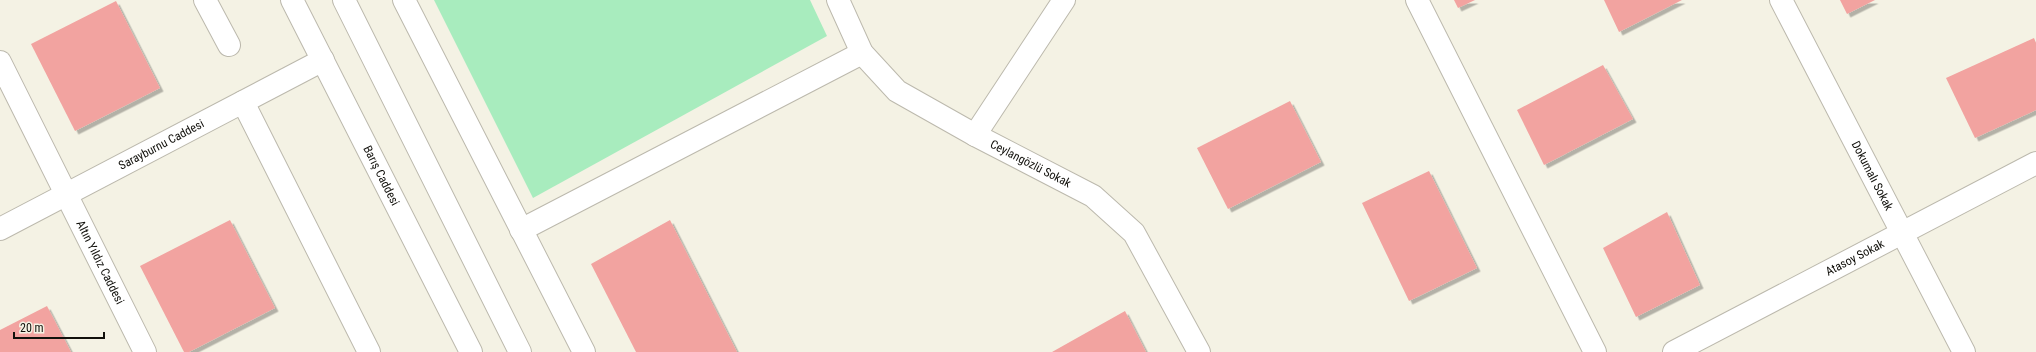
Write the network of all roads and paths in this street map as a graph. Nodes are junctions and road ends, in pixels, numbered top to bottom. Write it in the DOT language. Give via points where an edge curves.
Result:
graph roads {
  1 [pos="205,0"];
  2 [pos="292,0"];
  3 [pos="344,0"];
  4 [pos="404,0"];
  5 [pos="838,0"];
  6 [pos="1064,0"];
  7 [pos="1418,0"];
  8 [pos="1781,0"];
  9 [pos="229,44"];
  10 [pos="862,53"];
  11 [pos="323,60"];
  12 [pos="0,62"];
  13 [pos="243,102"];
  14 [pos="975,135"];
  15 [pos="2036,163"];
  16 [pos="67,194"];
  17 [pos="0,229"];
  18 [pos="521,230"];
  19 [pos="1902,233"];
  20 [pos="145,352"];
  21 [pos="369,352"];
  22 [pos="471,352"];
  23 [pos="520,352"];
  24 [pos="584,352"];
  25 [pos="1199,352"];
  26 [pos="1595,352"];
  27 [pos="1674,352"];
  28 [pos="1964,352"];
  1 -- 9 [label="street"];
  2 -- 11 [label="street, Barış Caddesi"];
  3 -- 23 [label="street"];
  4 -- 18 [label="street"];
  5 -- 10 [label="street, Ceylangözlü Sokak"];
  6 -- 14 [label="street"];
  7 -- 26 [label="street"];
  8 -- 19 [label="street, Dokumalı Sokak"];
  10 -- 14 [label="street, Ceylangözlü Sokak" via="897,91"];
  10 -- 18 [label="street"];
  11 -- 13 [label="street, Sarayburnu Caddesi"];
  11 -- 22 [label="street, Barış Caddesi"];
  12 -- 16 [label="street, Altın Yıldız Caddesi"];
  13 -- 16 [label="street, Sarayburnu Caddesi"];
  13 -- 21 [label="street"];
  14 -- 25 [label="street, Ceylangözlü Sokak" via="1093,196 1134,232"];
  15 -- 19 [label="street, Atasoy Sokak"];
  16 -- 17 [label="street, Sarayburnu Caddesi"];
  16 -- 20 [label="street, Altın Yıldız Caddesi"];
  18 -- 24 [label="street"];
  19 -- 27 [label="street, Atasoy Sokak"];
  19 -- 28 [label="street, Dokumalı Sokak"];
}
